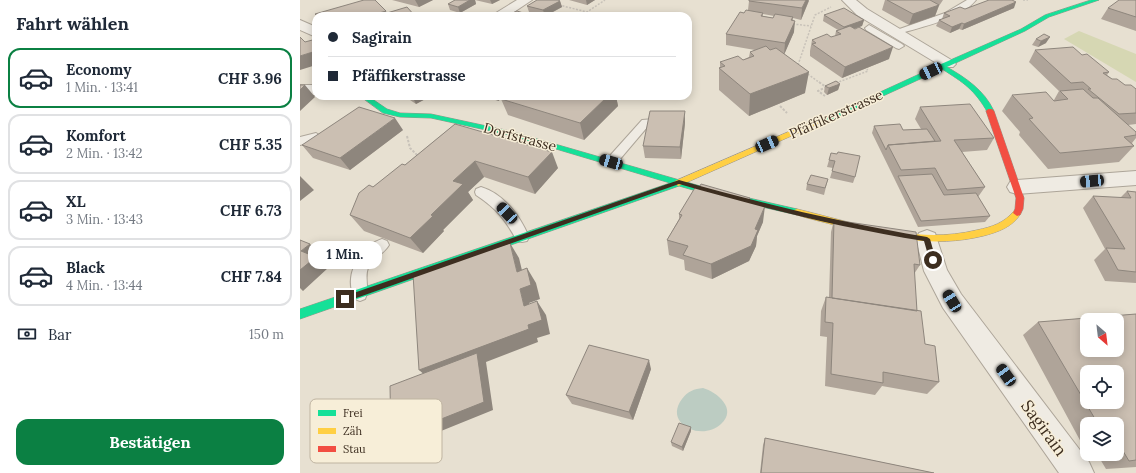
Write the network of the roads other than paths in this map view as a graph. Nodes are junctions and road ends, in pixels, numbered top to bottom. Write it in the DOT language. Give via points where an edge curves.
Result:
graph roads {
  1 [pos="526,0"];
  2 [pos="972,0"];
  3 [pos="1096,0"];
  4 [pos="849,2"];
  5 [pos="505,12"];
  6 [pos="300,24"];
  7 [pos="869,28"];
  8 [pos="312,31"];
  9 [pos="895,32"];
  10 [pos="905,44"];
  11 [pos="889,50"];
  12 [pos="944,65"];
  13 [pos="300,90"];
  14 [pos="312,90"];
  15 [pos="369,100"];
  16 [pos="677,121"];
  17 [pos="316,137"];
  18 [pos="300,141"];
  19 [pos="611,162"];
  20 [pos="1136,178"];
  21 [pos="679,182"];
  22 [pos="1017,187"];
  23 [pos="481,192"];
  24 [pos="522,237"];
  25 [pos="927,239"];
  26 [pos="382,245"];
  27 [pos="360,294"];
  28 [pos="300,314"];
  29 [pos="1078,473"];
  1 -- 5 [label="street"];
  2 -- 9 [label="lane" via="944,16"];
  3 -- 12 [label="main road, Pfäffikerstrasse" via="1047,16 1023,30"];
  4 -- 9 [label="street"];
  6 -- 8 [label="street"];
  7 -- 10 [label="lane"];
  9 -- 10 [label="street"];
  10 -- 11 [label="lane"];
  10 -- 12 [label="street"];
  12 -- 21 [label="main road, Pfäffikerstrasse"];
  12 -- 22 [label="main road, Dorfstrasse" via="968,83 988,104"];
  13 -- 14 [label="street"];
  15 -- 19 [label="main road, Dorfstrasse" via="385,111 400,115 430,116 510,133"];
  16 -- 19 [label="lane" via="646,122"];
  17 -- 18 [label="lane"];
  19 -- 21 [label="main road, Dorfstrasse"];
  20 -- 22 [label="street"];
  21 -- 24 [label="main road, Pfäffikerstrasse"];
  21 -- 25 [label="main road, Dorfstrasse" via="893,234"];
  22 -- 25 [label="main road, Dorfstrasse" via="1019,209 1003,226 974,236"];
  23 -- 24 [label="lane" via="498,203 516,222"];
  24 -- 27 [label="main road, Pfäffikerstrasse"];
  25 -- 29 [label="street, Sagirain" via="936,271 952,301"];
  26 -- 27 [label="lane" via="361,262 358,275"];
  27 -- 28 [label="main road, Pfäffikerstrasse"];
}
